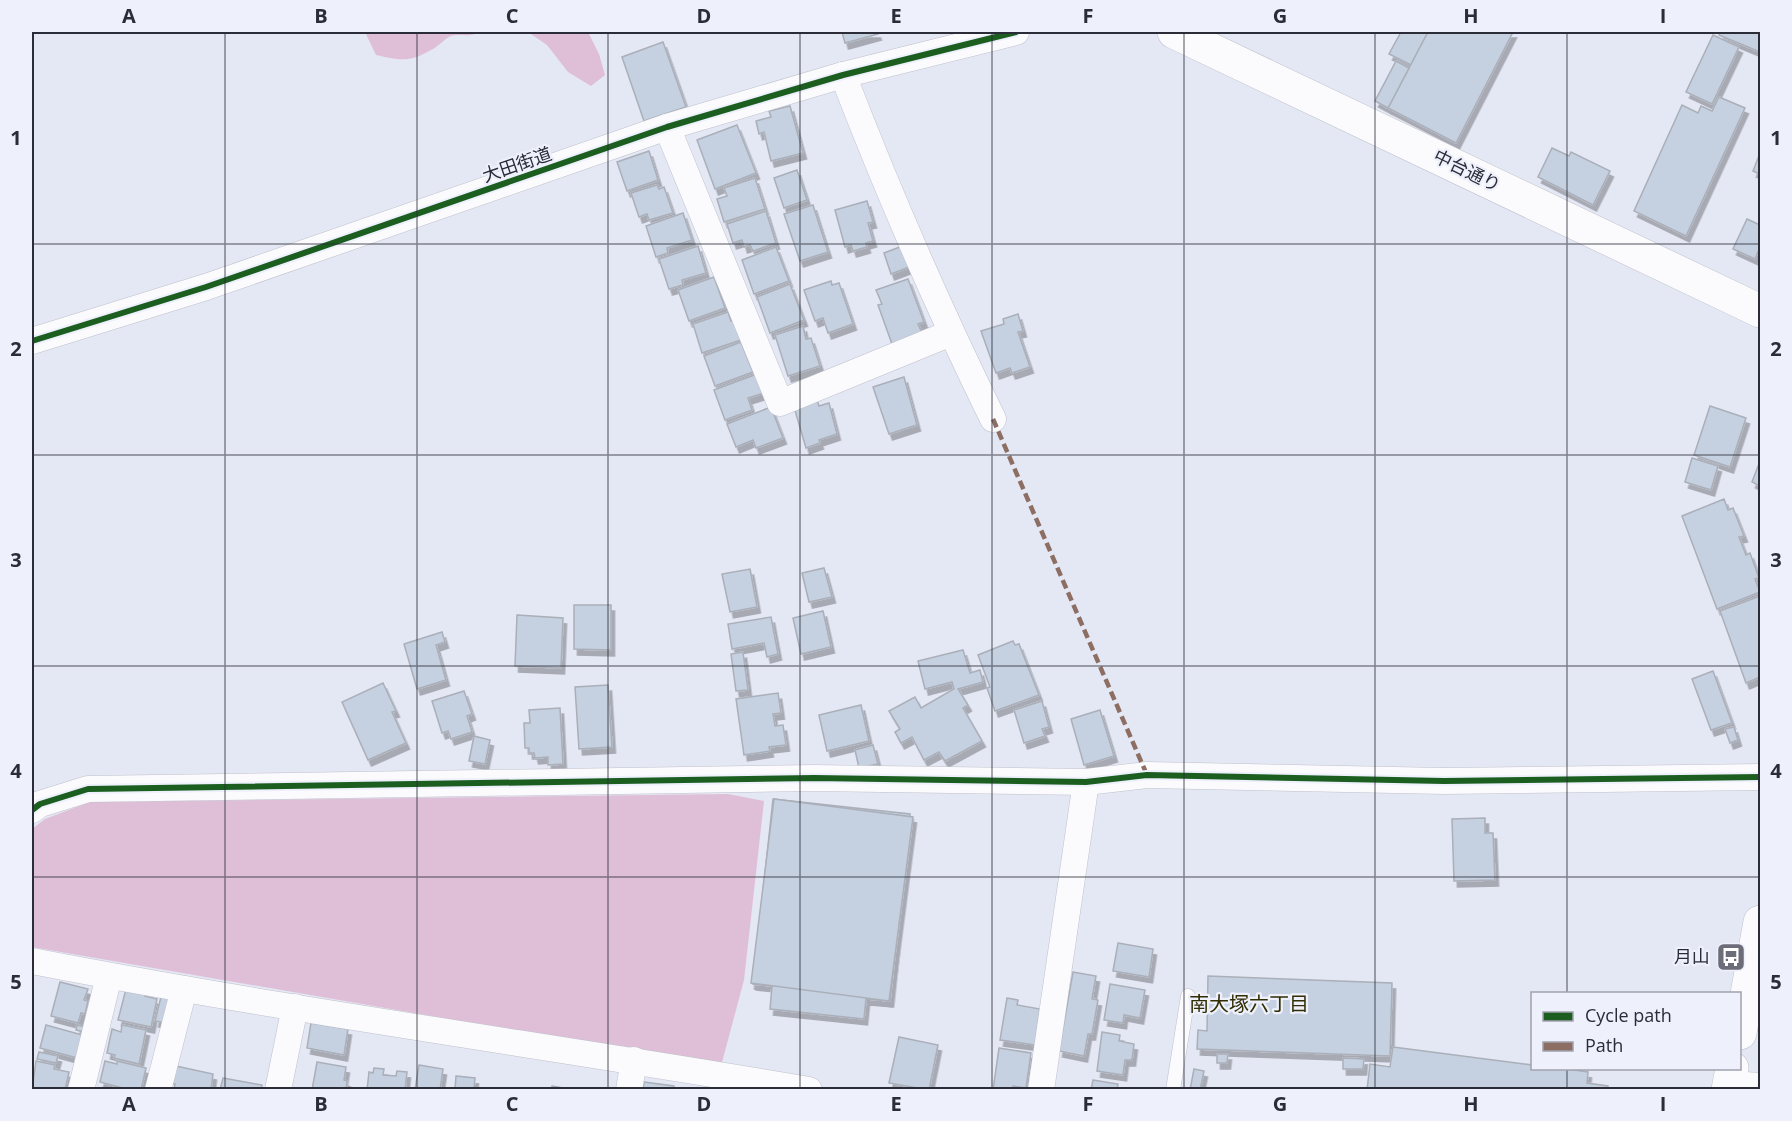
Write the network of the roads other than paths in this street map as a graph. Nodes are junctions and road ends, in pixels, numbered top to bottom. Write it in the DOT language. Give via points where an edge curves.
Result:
graph roads {
  1 [pos="1016,32"];
  2 [pos="1174,32"];
  3 [pos="843,75"];
  4 [pos="667,127"];
  5 [pos="1761,311"];
  6 [pos="951,333"];
  7 [pos="32,341"];
  8 [pos="993,419"];
  9 [pos="1761,777"];
  10 [pos="1086,782"];
  11 [pos="32,810"];
  12 [pos="1761,922"];
  13 [pos="32,961"];
  14 [pos="109,976"];
  15 [pos="184,989"];
  16 [pos="1188,996"];
  17 [pos="295,1007"];
  18 [pos="1741,1028"];
  19 [pos="634,1060"];
  20 [pos="81,1089"];
  21 [pos="158,1089"];
  22 [pos="278,1089"];
  23 [pos="629,1089"];
  24 [pos="809,1089"];
  25 [pos="1041,1089"];
  26 [pos="1173,1089"];
  1 -- 3 [label="street, 大田街道"];
  2 -- 5 [label="street, 中台通り"];
  3 -- 4 [label="street, 大田街道"];
  3 -- 6 [label="street" via="875,160"];
  4 -- 6 [label="street" via="780,403"];
  4 -- 7 [label="street, 大田街道" via="206,287"];
  6 -- 8 [label="street"];
  9 -- 10 [label="street" via="1444,781 1147,775"];
  10 -- 11 [label="street" via="814,778 88,789 39,804"];
  10 -- 25 [label="street"];
  12 -- 18 [label="street"];
  13 -- 14 [label="street"];
  14 -- 15 [label="street"];
  14 -- 20 [label="street"];
  15 -- 17 [label="street"];
  15 -- 21 [label="street"];
  16 -- 26 [label="lane"];
  17 -- 19 [label="street"];
  17 -- 22 [label="street"];
  19 -- 23 [label="street"];
  19 -- 24 [label="street"];
}
